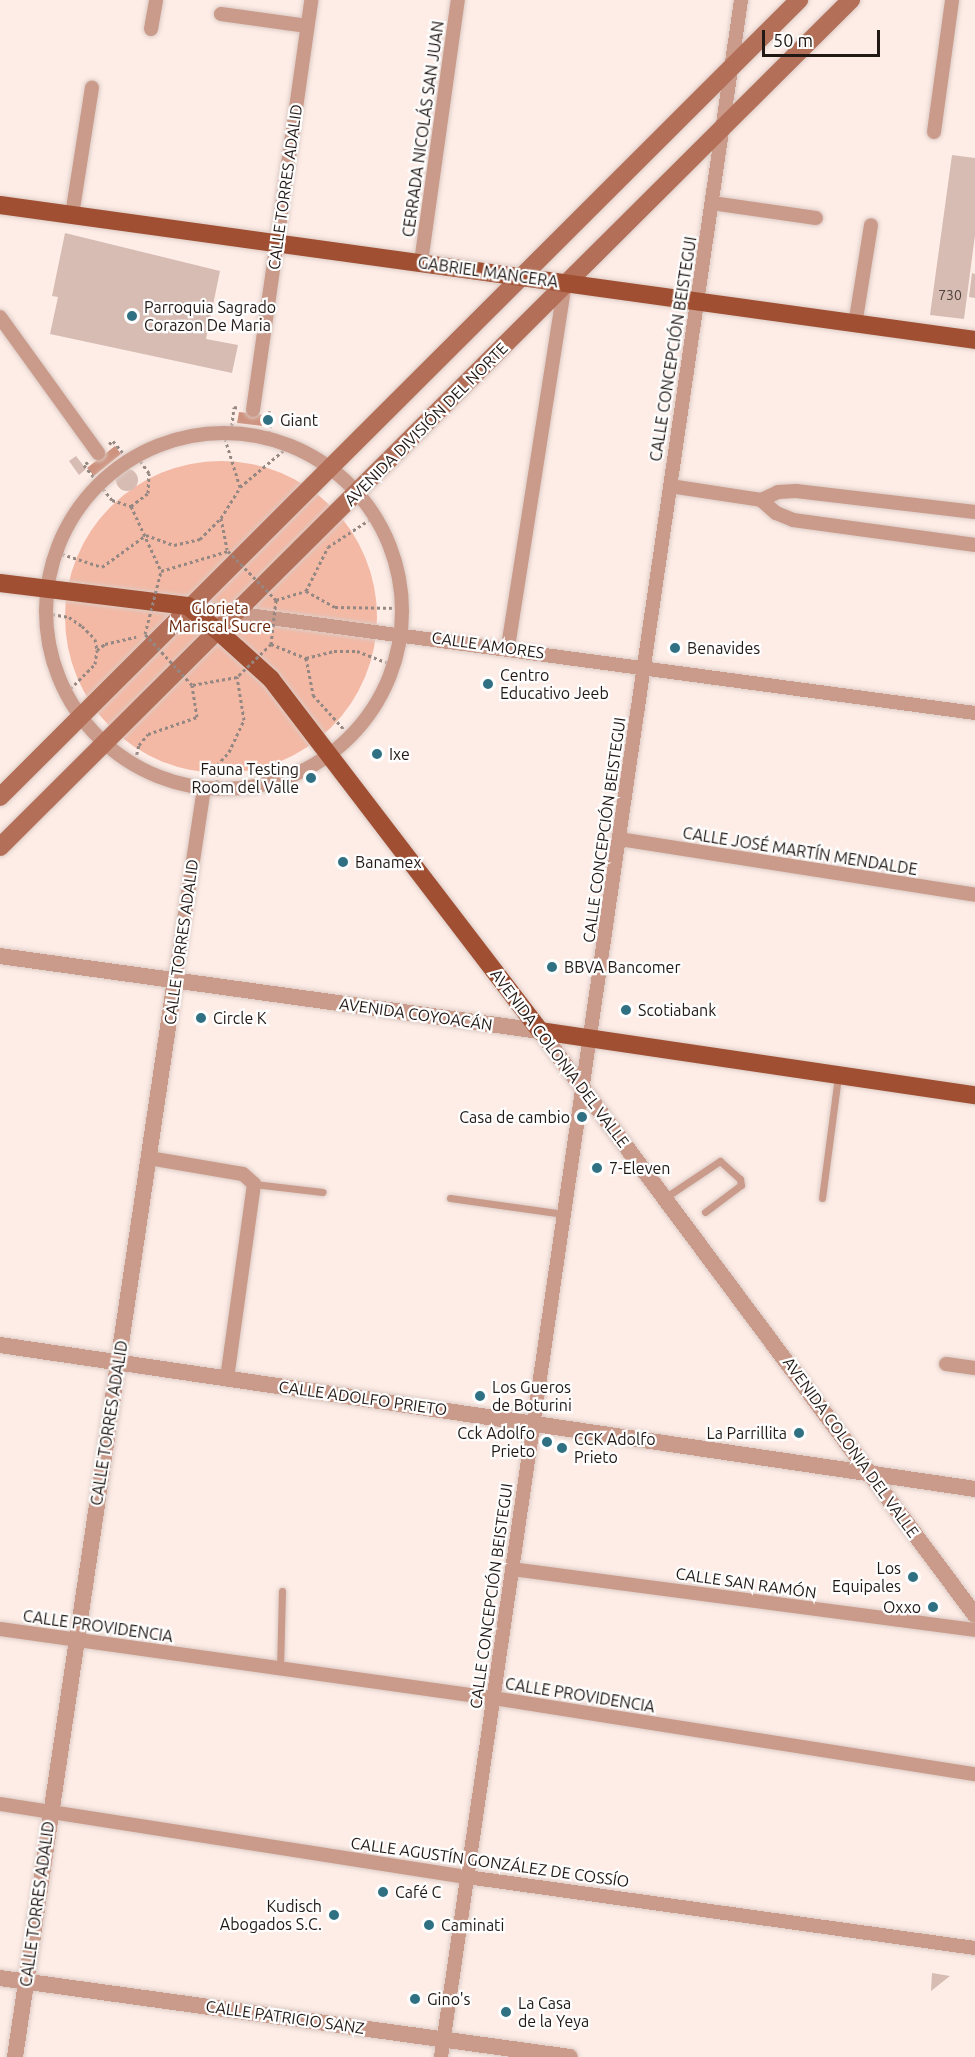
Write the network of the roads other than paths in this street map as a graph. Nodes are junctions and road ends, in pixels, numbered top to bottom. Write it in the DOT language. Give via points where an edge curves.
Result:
graph roads {
  1 [pos="156,0"];
  2 [pos="311,0"];
  3 [pos="458,0"];
  4 [pos="741,0"];
  5 [pos="799,0"];
  6 [pos="851,0"];
  7 [pos="952,0"];
  8 [pos="221,14"];
  9 [pos="307,26"];
  10 [pos="152,29"];
  11 [pos="731,68"];
  12 [pos="92,88"];
  13 [pos="723,128"];
  14 [pos="934,132"];
  15 [pos="712,203"];
  16 [pos="0,205"];
  17 [pos="72,215"];
  18 [pos="816,218"];
  19 [pos="871,225"];
  20 [pos="277,242"];
  21 [pos="421,262"];
  22 [pos="519,276"];
  23 [pos="565,282"];
  24 [pos="697,303"];
  25 [pos="0,317"];
  26 [pos="855,324"];
  27 [pos="975,340"];
  28 [pos="253,410"];
  29 [pos="98,453"];
  30 [pos="328,466"];
  31 [pos="670,486"];
  32 [pos="358,493"];
  33 [pos="761,500"];
  34 [pos="975,512"];
  35 [pos="975,545"];
  36 [pos="0,583"];
  37 [pos="47,590"];
  38 [pos="188,606"];
  39 [pos="233,612"];
  40 [pos="217,630"];
  41 [pos="401,633"];
  42 [pos="508,647"];
  43 [pos="644,666"];
  44 [pos="975,713"];
  45 [pos="80,716"];
  46 [pos="104,743"];
  47 [pos="330,755"];
  48 [pos="210,789"];
  49 [pos="0,797"];
  50 [pos="619,839"];
  51 [pos="0,847"];
  52 [pos="975,895"];
  53 [pos="0,956"];
  54 [pos="176,980"];
  55 [pos="540,1031"];
  56 [pos="590,1040"];
  57 [pos="838,1076"];
  58 [pos="582,1087"];
  59 [pos="975,1095"];
  60 [pos="149,1158"];
  61 [pos="254,1184"];
  62 [pos="323,1192"];
  63 [pos="666,1197"];
  64 [pos="450,1198"];
  65 [pos="822,1198"];
  66 [pos="705,1212"];
  67 [pos="564,1214"];
  68 [pos="0,1345"];
  69 [pos="118,1362"];
  70 [pos="946,1364"];
  71 [pos="975,1368"];
  72 [pos="227,1378"];
  73 [pos="533,1424"];
  74 [pos="869,1473"];
  75 [pos="975,1489"];
  76 [pos="512,1569"];
  77 [pos="282,1591"];
  78 [pos="975,1615"];
  79 [pos="0,1629"];
  80 [pos="975,1630"];
  81 [pos="76,1640"];
  82 [pos="280,1668"];
  83 [pos="493,1698"];
  84 [pos="975,1774"];
  85 [pos="0,1804"];
  86 [pos="51,1812"];
  87 [pos="467,1877"];
  88 [pos="975,1948"];
  89 [pos="0,1978"];
  90 [pos="26,1981"];
  91 [pos="443,2038"];
  92 [pos="15,2057"];
  93 [pos="441,2057"];
  94 [pos="570,2057"];
  1 -- 10 [label="street"];
  2 -- 9 [label="street, CALLE TORRES ADALID"];
  3 -- 21 [label="street, CERRADA NICOLÁS SAN JUAN"];
  4 -- 11 [label="street, CALLE CONCEPCIÓN BEISTEGUI"];
  5 -- 11 [label="main road"];
  6 -- 13 [label="main road, AVENIDA DIVISIÓN DEL NORTE"];
  7 -- 14 [label="street"];
  8 -- 9 [label="street"];
  9 -- 20 [label="street, CALLE TORRES ADALID"];
  11 -- 13 [label="street, CALLE CONCEPCIÓN BEISTEGUI"];
  11 -- 22 [label="main road"];
  12 -- 17 [label="street"];
  13 -- 15 [label="street, CALLE CONCEPCIÓN BEISTEGUI"];
  13 -- 23 [label="main road, AVENIDA DIVISIÓN DEL NORTE"];
  15 -- 18 [label="street"];
  15 -- 24 [label="street, CALLE CONCEPCIÓN BEISTEGUI"];
  16 -- 17 [label="main road, GABRIEL MANCERA"];
  17 -- 20 [label="main road, GABRIEL MANCERA"];
  19 -- 26 [label="street"];
  20 -- 21 [label="main road, GABRIEL MANCERA"];
  20 -- 28 [label="street, CALLE TORRES ADALID"];
  21 -- 22 [label="main road, GABRIEL MANCERA"];
  22 -- 23 [label="main road, GABRIEL MANCERA"];
  22 -- 30 [label="main road"];
  23 -- 24 [label="main road, GABRIEL MANCERA"];
  23 -- 32 [label="main road, AVENIDA DIVISIÓN DEL NORTE"];
  23 -- 42 [label="street"];
  24 -- 26 [label="main road, GABRIEL MANCERA"];
  24 -- 31 [label="street, CALLE CONCEPCIÓN BEISTEGUI"];
  25 -- 29 [label="street"];
  26 -- 27 [label="main road, GABRIEL MANCERA"];
  30 -- 32 [label="street"];
  30 -- 37 [label="street" via="290,445 223,432 179,438 132,457 98,484 73,516 56,552"];
  30 -- 38 [label="main road"];
  31 -- 33 [label="street"];
  31 -- 43 [label="street, CALLE CONCEPCIÓN BEISTEGUI"];
  32 -- 39 [label="main road, AVENIDA DIVISIÓN DEL NORTE"];
  32 -- 41 [label="street" via="375,516 395,560 402,608"];
  33 -- 34 [label="street" via="778,492 796,491"];
  33 -- 35 [label="street" via="776,513 793,520"];
  36 -- 37 [label="main road, CALLE AMORES"];
  37 -- 38 [label="main road, CALLE AMORES"];
  37 -- 45 [label="street" via="51,654"];
  38 -- 39 [label="street, CALLE AMORES"];
  38 -- 40 [label="main road, AVENIDA COLONIA DEL VALLE"];
  38 -- 45 [label="main road"];
  39 -- 40 [label="main road, AVENIDA DIVISIÓN DEL NORTE"];
  39 -- 41 [label="street, CALLE AMORES"];
  40 -- 46 [label="main road, AVENIDA DIVISIÓN DEL NORTE"];
  40 -- 47 [label="main road, AVENIDA COLONIA DEL VALLE" via="272,679"];
  41 -- 42 [label="street, CALLE AMORES"];
  41 -- 47 [label="street" via="394,666 377,704 351,737"];
  42 -- 43 [label="street, CALLE AMORES"];
  43 -- 44 [label="street, CALLE AMORES"];
  43 -- 50 [label="street, CALLE CONCEPCIÓN BEISTEGUI"];
  45 -- 46 [label="street"];
  45 -- 49 [label="main road"];
  46 -- 48 [label="street" via="134,765 168,781"];
  46 -- 51 [label="main road, AVENIDA DIVISIÓN DEL NORTE"];
  47 -- 48 [label="street" via="295,775 256,787"];
  47 -- 55 [label="main road, AVENIDA COLONIA DEL VALLE"];
  48 -- 54 [label="street, CALLE TORRES ADALID"];
  50 -- 52 [label="street, CALLE JOSÉ MARTÍN MENDALDE"];
  50 -- 56 [label="street, CALLE CONCEPCIÓN BEISTEGUI"];
  53 -- 54 [label="street, AVENIDA COYOACÁN"];
  54 -- 55 [label="street, AVENIDA COYOACÁN"];
  54 -- 60 [label="street, CALLE TORRES ADALID"];
  55 -- 56 [label="main road, AVENIDA COYOACÁN"];
  55 -- 58 [label="street, AVENIDA COLONIA DEL VALLE"];
  56 -- 57 [label="main road, AVENIDA COYOACÁN"];
  56 -- 58 [label="street, CALLE CONCEPCIÓN BEISTEGUI"];
  57 -- 59 [label="main road, AVENIDA COYOACÁN"];
  57 -- 65 [label="lane"];
  58 -- 63 [label="street, AVENIDA COLONIA DEL VALLE"];
  58 -- 67 [label="street, CALLE CONCEPCIÓN BEISTEGUI"];
  60 -- 61 [label="street" via="243,1174"];
  60 -- 69 [label="street, CALLE TORRES ADALID"];
  61 -- 62 [label="lane"];
  61 -- 72 [label="street"];
  63 -- 66 [label="lane" via="720,1161 740,1179 741,1185"];
  63 -- 74 [label="street, AVENIDA COLONIA DEL VALLE"];
  64 -- 67 [label="lane"];
  67 -- 73 [label="street, CALLE CONCEPCIÓN BEISTEGUI"];
  68 -- 69 [label="street, CALLE ADOLFO PRIETO"];
  69 -- 72 [label="street, CALLE ADOLFO PRIETO"];
  69 -- 81 [label="street, CALLE TORRES ADALID"];
  70 -- 71 [label="street"];
  72 -- 73 [label="street, CALLE ADOLFO PRIETO"];
  73 -- 74 [label="street, CALLE ADOLFO PRIETO"];
  73 -- 76 [label="street, CALLE CONCEPCIÓN BEISTEGUI"];
  74 -- 75 [label="street, CALLE ADOLFO PRIETO"];
  74 -- 78 [label="street, AVENIDA COLONIA DEL VALLE"];
  76 -- 80 [label="street, CALLE SAN RAMÓN"];
  76 -- 83 [label="street, CALLE CONCEPCIÓN BEISTEGUI"];
  77 -- 82 [label="lane"];
  79 -- 81 [label="street, CALLE PROVIDENCIA"];
  81 -- 82 [label="street, CALLE PROVIDENCIA"];
  81 -- 86 [label="street, CALLE TORRES ADALID"];
  82 -- 83 [label="street, CALLE PROVIDENCIA"];
  83 -- 84 [label="street, CALLE PROVIDENCIA"];
  83 -- 87 [label="street, CALLE CONCEPCIÓN BEISTEGUI"];
  85 -- 86 [label="street, CALLE AGUSTÍN GONZÁLEZ DE COSSÍO"];
  86 -- 87 [label="street, CALLE AGUSTÍN GONZÁLEZ DE COSSÍO"];
  86 -- 90 [label="street, CALLE TORRES ADALID"];
  87 -- 88 [label="street, CALLE AGUSTÍN GONZÁLEZ DE COSSÍO"];
  87 -- 91 [label="street, CALLE CONCEPCIÓN BEISTEGUI"];
  89 -- 90 [label="street, CALLE PATRICIO SANZ"];
  90 -- 91 [label="street, CALLE PATRICIO SANZ"];
  90 -- 92 [label="street, CALLE TORRES ADALID"];
  91 -- 93 [label="street, CALLE CONCEPCIÓN BEISTEGUI"];
  91 -- 94 [label="street, CALLE PATRICIO SANZ"];
}
